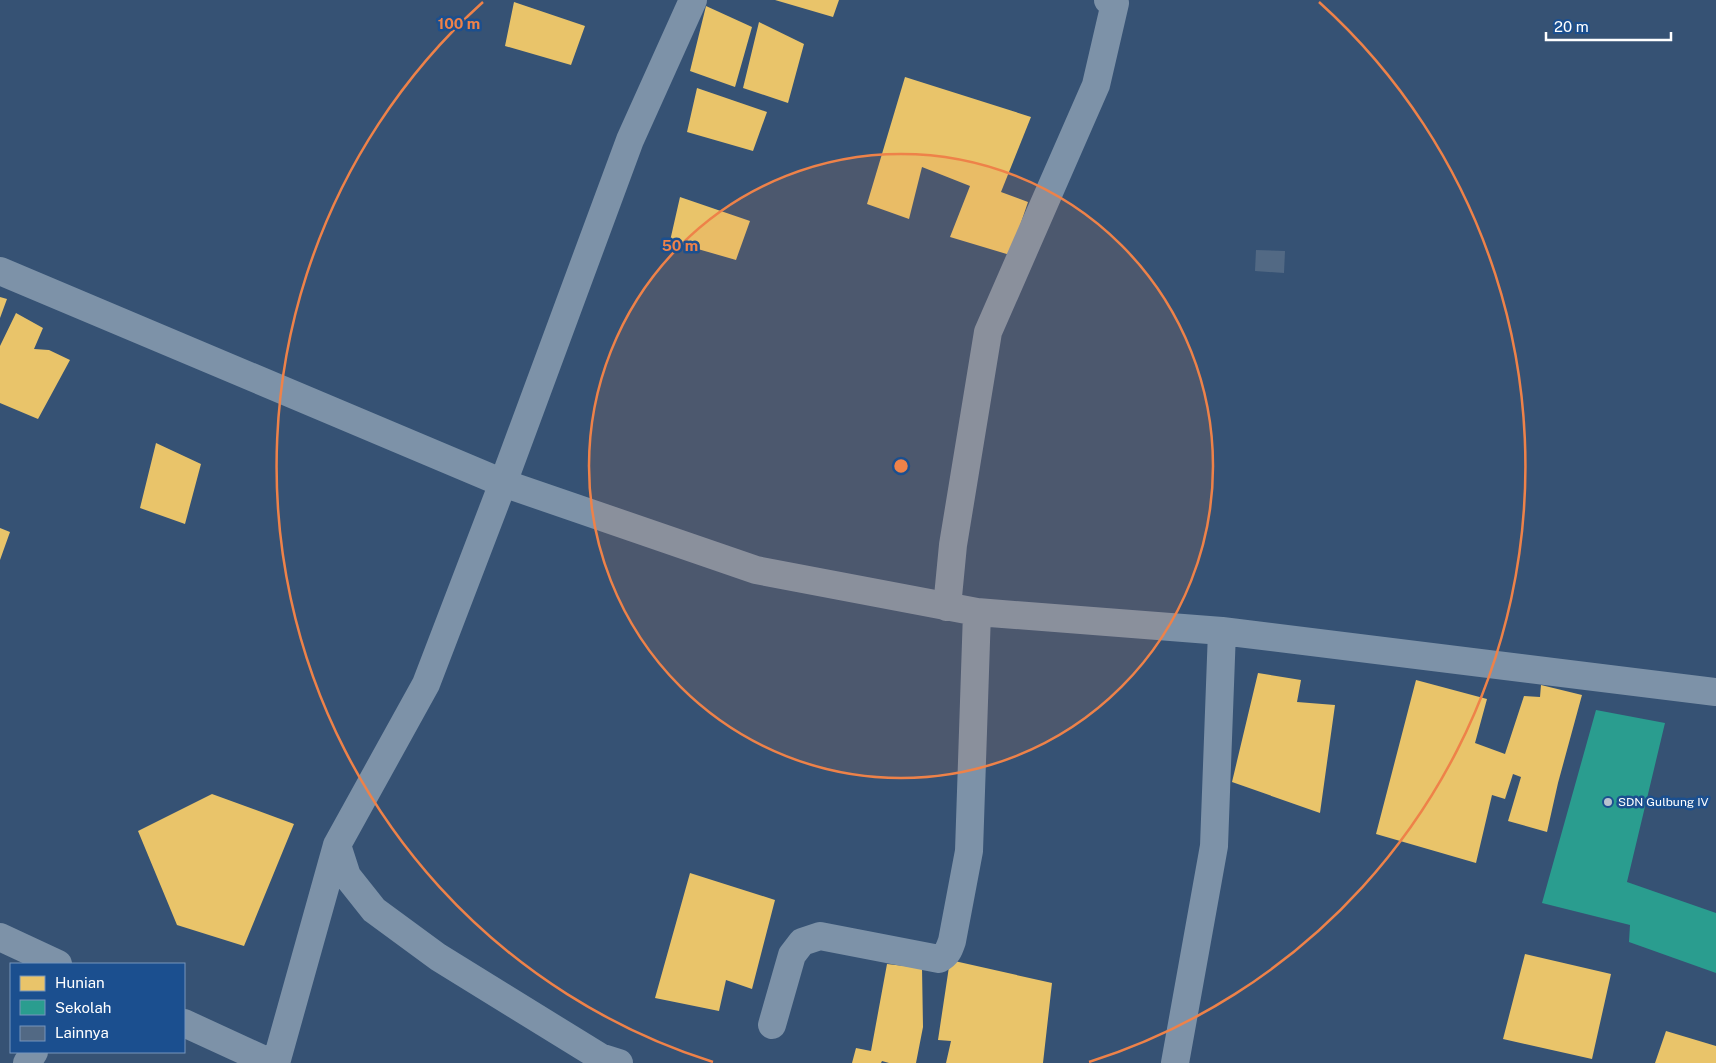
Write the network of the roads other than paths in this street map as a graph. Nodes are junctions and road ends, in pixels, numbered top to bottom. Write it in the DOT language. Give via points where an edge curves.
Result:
graph roads {
  1 [pos="693,0"];
  2 [pos="1113,1"];
  3 [pos="0,271"];
  4 [pos="503,483"];
  5 [pos="947,607"];
  6 [pos="977,612"];
  7 [pos="1222,631"];
  8 [pos="1716,692"];
  9 [pos="337,845"];
  10 [pos="0,938"];
  11 [pos="56,963"];
  12 [pos="185,1023"];
  13 [pos="772,1025"];
  14 [pos="271,1063"];
  15 [pos="276,1063"];
  16 [pos="619,1063"];
  17 [pos="1175,1063"];
  1 -- 4 [label="street" via="630,140"];
  2 -- 5 [label="street" via="1096,85 988,332 953,545"];
  3 -- 4 [label="street"];
  4 -- 5 [label="street" via="756,570"];
  4 -- 9 [label="street" via="426,684"];
  5 -- 6 [label="street"];
  6 -- 7 [label="street"];
  6 -- 13 [label="street" via="968,851 948,951 939,959 820,936 802,942 792,955"];
  7 -- 8 [label="street"];
  7 -- 17 [label="street" via="1214,846"];
  9 -- 15 [label="street"];
  9 -- 16 [label="street" via="347,876 374,910 438,957 600,1057"];
  10 -- 11 [label="street"];
  12 -- 14 [label="street"];
}
